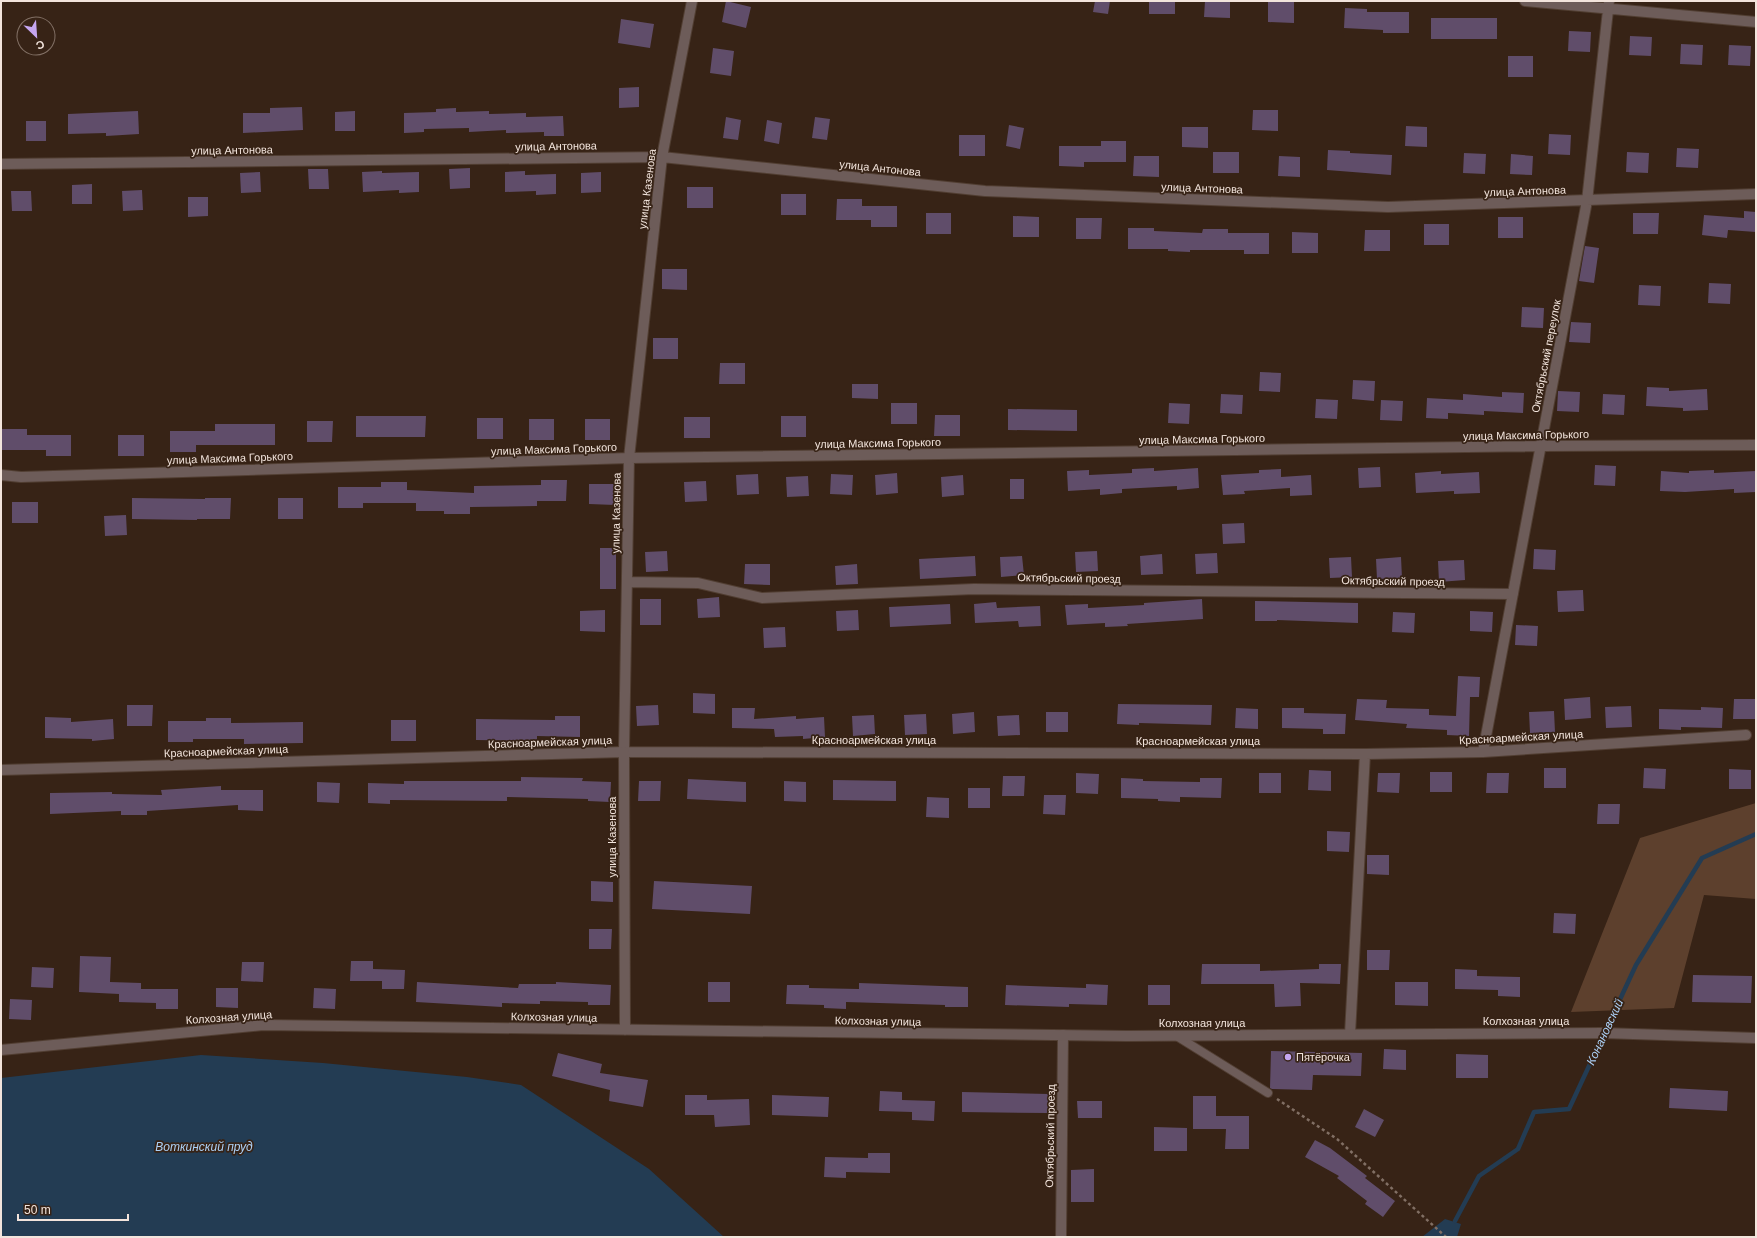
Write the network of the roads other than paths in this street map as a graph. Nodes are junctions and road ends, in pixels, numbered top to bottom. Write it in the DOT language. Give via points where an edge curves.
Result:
graph roads {
  1 [pos="692,1"];
  2 [pos="1525,1"];
  3 [pos="1609,5"];
  4 [pos="1756,22"];
  5 [pos="662,157"];
  6 [pos="1,164"];
  7 [pos="1756,194"];
  8 [pos="1587,201"];
  9 [pos="1756,445"];
  10 [pos="1541,446"];
  11 [pos="629,458"];
  12 [pos="1,475"];
  13 [pos="627,582"];
  14 [pos="1513,594"];
  15 [pos="1746,735"];
  16 [pos="624,752"];
  17 [pos="1483,752"];
  18 [pos="1365,754"];
  19 [pos="1,770"];
  20 [pos="625,1030"];
  21 [pos="1350,1034"];
  22 [pos="1063,1035"];
  23 [pos="1175,1036"];
  24 [pos="1756,1038"];
  25 [pos="1,1050"];
  26 [pos="1268,1093"];
  27 [pos="1061,1237"];
  1 -- 5 [label="street, улица Казенова"];
  2 -- 3 [label="street"];
  3 -- 4 [label="street"];
  3 -- 8 [label="street, Октябрьский переулок"];
  5 -- 6 [label="street, улица Антонова"];
  5 -- 8 [label="street, улица Антонова" via="985,191 1388,207"];
  5 -- 11 [label="street, улица Казенова"];
  7 -- 8 [label="street, улица Антонова"];
  8 -- 10 [label="street, Октябрьский переулок"];
  9 -- 10 [label="street, улица Максима Горького"];
  10 -- 11 [label="street, улица Максима Горького"];
  10 -- 14 [label="street, Октябрьский переулок"];
  11 -- 12 [label="street, улица Максима Горького" via="21,477"];
  11 -- 13 [label="street, улица Казенова"];
  13 -- 14 [label="street, Октябрьский проезд" via="698,583 762,598 974,589"];
  13 -- 16 [label="street, улица Казенова"];
  14 -- 17 [label="street, Октябрьский переулок"];
  15 -- 17 [label="street, Красноармейская улица"];
  16 -- 18 [label="street, Красноармейская улица"];
  16 -- 19 [label="street, Красноармейская улица"];
  16 -- 20 [label="street, улица Казенова"];
  17 -- 18 [label="street, Красноармейская улица"];
  18 -- 21 [label="street"];
  20 -- 22 [label="street, Колхозная улица"];
  20 -- 25 [label="street, Колхозная улица" via="263,1025"];
  21 -- 23 [label="street, Колхозная улица"];
  21 -- 24 [label="street, Колхозная улица" via="1603,1033"];
  22 -- 23 [label="street, Колхозная улица"];
  22 -- 27 [label="street, Октябрьский проезд"];
  23 -- 26 [label="lane"];
}
